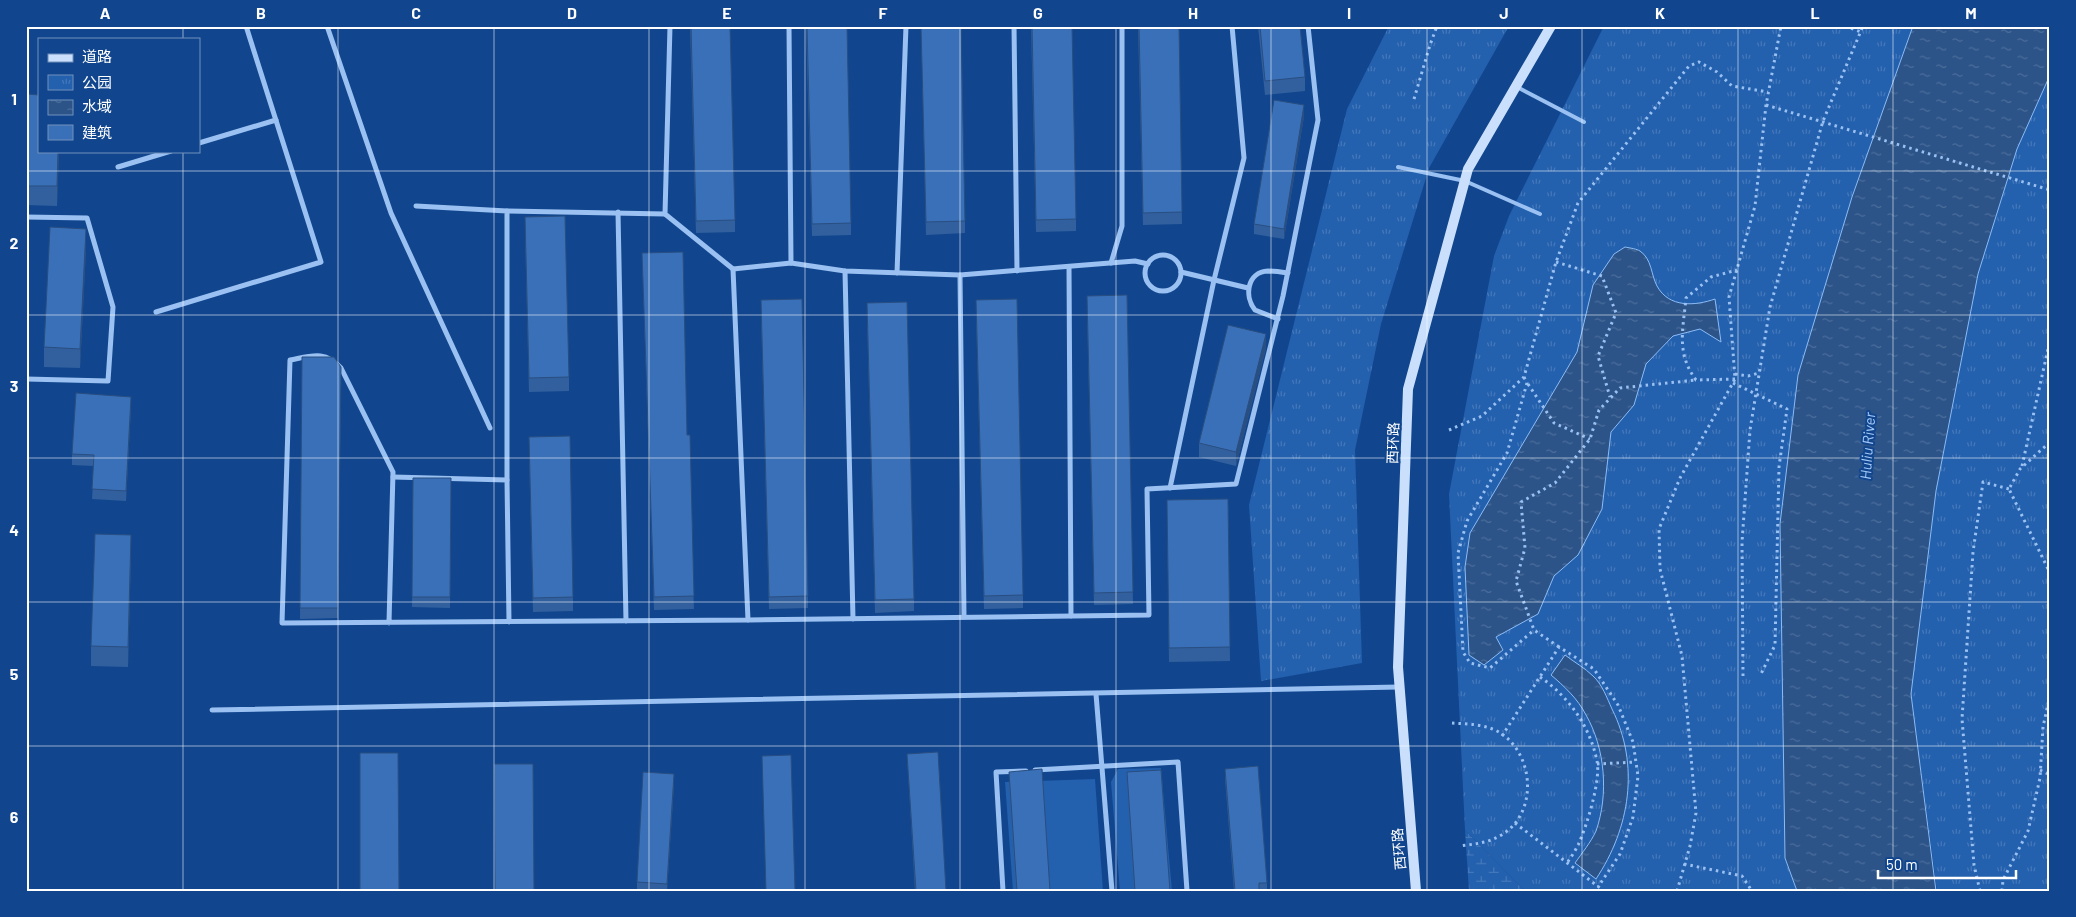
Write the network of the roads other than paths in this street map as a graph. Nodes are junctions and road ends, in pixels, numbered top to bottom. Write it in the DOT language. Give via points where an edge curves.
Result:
graph roads {
  1 [pos="184,26"];
  2 [pos="190,26"];
  3 [pos="246,26"];
  4 [pos="326,26"];
  5 [pos="670,26"];
  6 [pos="789,26"];
  7 [pos="906,26"];
  8 [pos="1014,26"];
  9 [pos="1122,26"];
  10 [pos="1232,26"];
  11 [pos="1308,26"];
  12 [pos="1551,26"];
  13 [pos="1516,86"];
  14 [pos="276,120"];
  15 [pos="1584,122"];
  16 [pos="200,143"];
  17 [pos="168,152"];
  18 [pos="118,167"];
  19 [pos="1398,167"];
  20 [pos="1465,181"];
  21 [pos="416,206"];
  22 [pos="507,211"];
  23 [pos="618,212"];
  24 [pos="665,214"];
  25 [pos="1540,214"];
  26 [pos="26,217"];
  27 [pos="791,262"];
  28 [pos="1111,263"];
  29 [pos="1148,264"];
  30 [pos="1069,266"];
  31 [pos="733,269"];
  32 [pos="1017,271"];
  33 [pos="845,272"];
  34 [pos="1181,272"];
  35 [pos="897,273"];
  36 [pos="1288,273"];
  37 [pos="960,275"];
  38 [pos="1214,280"];
  39 [pos="1248,288"];
  40 [pos="156,312"];
  41 [pos="1278,319"];
  42 [pos="26,379"];
  43 [pos="490,428"];
  44 [pos="393,477"];
  45 [pos="507,480"];
  46 [pos="1170,488"];
  47 [pos="1071,616"];
  48 [pos="964,618"];
  49 [pos="853,619"];
  50 [pos="748,620"];
  51 [pos="626,621"];
  52 [pos="509,622"];
  53 [pos="389,623"];
  54 [pos="1400,687"];
  55 [pos="1096,694"];
  56 [pos="212,710"];
  57 [pos="1102,766"];
  58 [pos="1003,891"];
  59 [pos="1112,891"];
  60 [pos="1187,891"];
  61 [pos="1416,891"];
  1 -- 2 [label="street"];
  3 -- 14 [label="street"];
  4 -- 43 [label="street" via="391,213"];
  5 -- 24 [label="street"];
  6 -- 27 [label="street"];
  7 -- 35 [label="street"];
  8 -- 32 [label="street"];
  9 -- 28 [label="street" via="1122,226"];
  10 -- 38 [label="street" via="1244,158"];
  11 -- 36 [label="street" via="1318,120"];
  12 -- 13 [label="main road, 西环路"];
  13 -- 15 [label="lane"];
  13 -- 20 [label="main road, 西环路" via="1468,169"];
  14 -- 16 [label="street"];
  14 -- 40 [label="street" via="321,262"];
  17 -- 18 [label="street"];
  19 -- 20 [label="lane"];
  20 -- 25 [label="lane"];
  20 -- 54 [label="main road, 西环路" via="1408,390 1398,667"];
  21 -- 22 [label="street"];
  22 -- 23 [label="street"];
  22 -- 45 [label="street"];
  23 -- 24 [label="street"];
  23 -- 51 [label="street"];
  24 -- 31 [label="street"];
  26 -- 42 [label="street" via="87,218 113,307 108,381"];
  27 -- 31 [label="street"];
  27 -- 33 [label="street"];
  28 -- 29 [label="street" via="1135,261"];
  28 -- 30 [label="street"];
  29 -- 34 [label="street" via="1155,257 1167,255 1177,262"];
  29 -- 34 [label="street" via="1146,277 1156,290 1174,288"];
  30 -- 32 [label="street"];
  30 -- 47 [label="street"];
  31 -- 50 [label="street"];
  32 -- 37 [label="street"];
  33 -- 35 [label="street"];
  33 -- 49 [label="street"];
  34 -- 38 [label="street"];
  35 -- 37 [label="street"];
  36 -- 39 [label="street" via="1260,273"];
  36 -- 41 [label="street"];
  37 -- 48 [label="street"];
  38 -- 39 [label="street"];
  38 -- 46 [label="street"];
  39 -- 41 [label="street" via="1248,297 1255,310"];
  41 -- 46 [label="street" via="1236,484"];
  44 -- 45 [label="street"];
  44 -- 53 [label="street"];
  44 -- 53 [label="street" via="341,368 332,358 317,355 290,360 282,623"];
  45 -- 52 [label="street"];
  46 -- 47 [label="street" via="1147,489 1148,615"];
  47 -- 48 [label="street"];
  48 -- 49 [label="street"];
  49 -- 50 [label="street"];
  50 -- 51 [label="street"];
  51 -- 52 [label="street"];
  52 -- 53 [label="street"];
  54 -- 55 [label="street"];
  54 -- 61 [label="main road, 西环路"];
  55 -- 56 [label="street"];
  55 -- 57 [label="street"];
  57 -- 58 [label="street" via="996,772"];
  57 -- 59 [label="street"];
  57 -- 60 [label="street" via="1178,762"];
}
